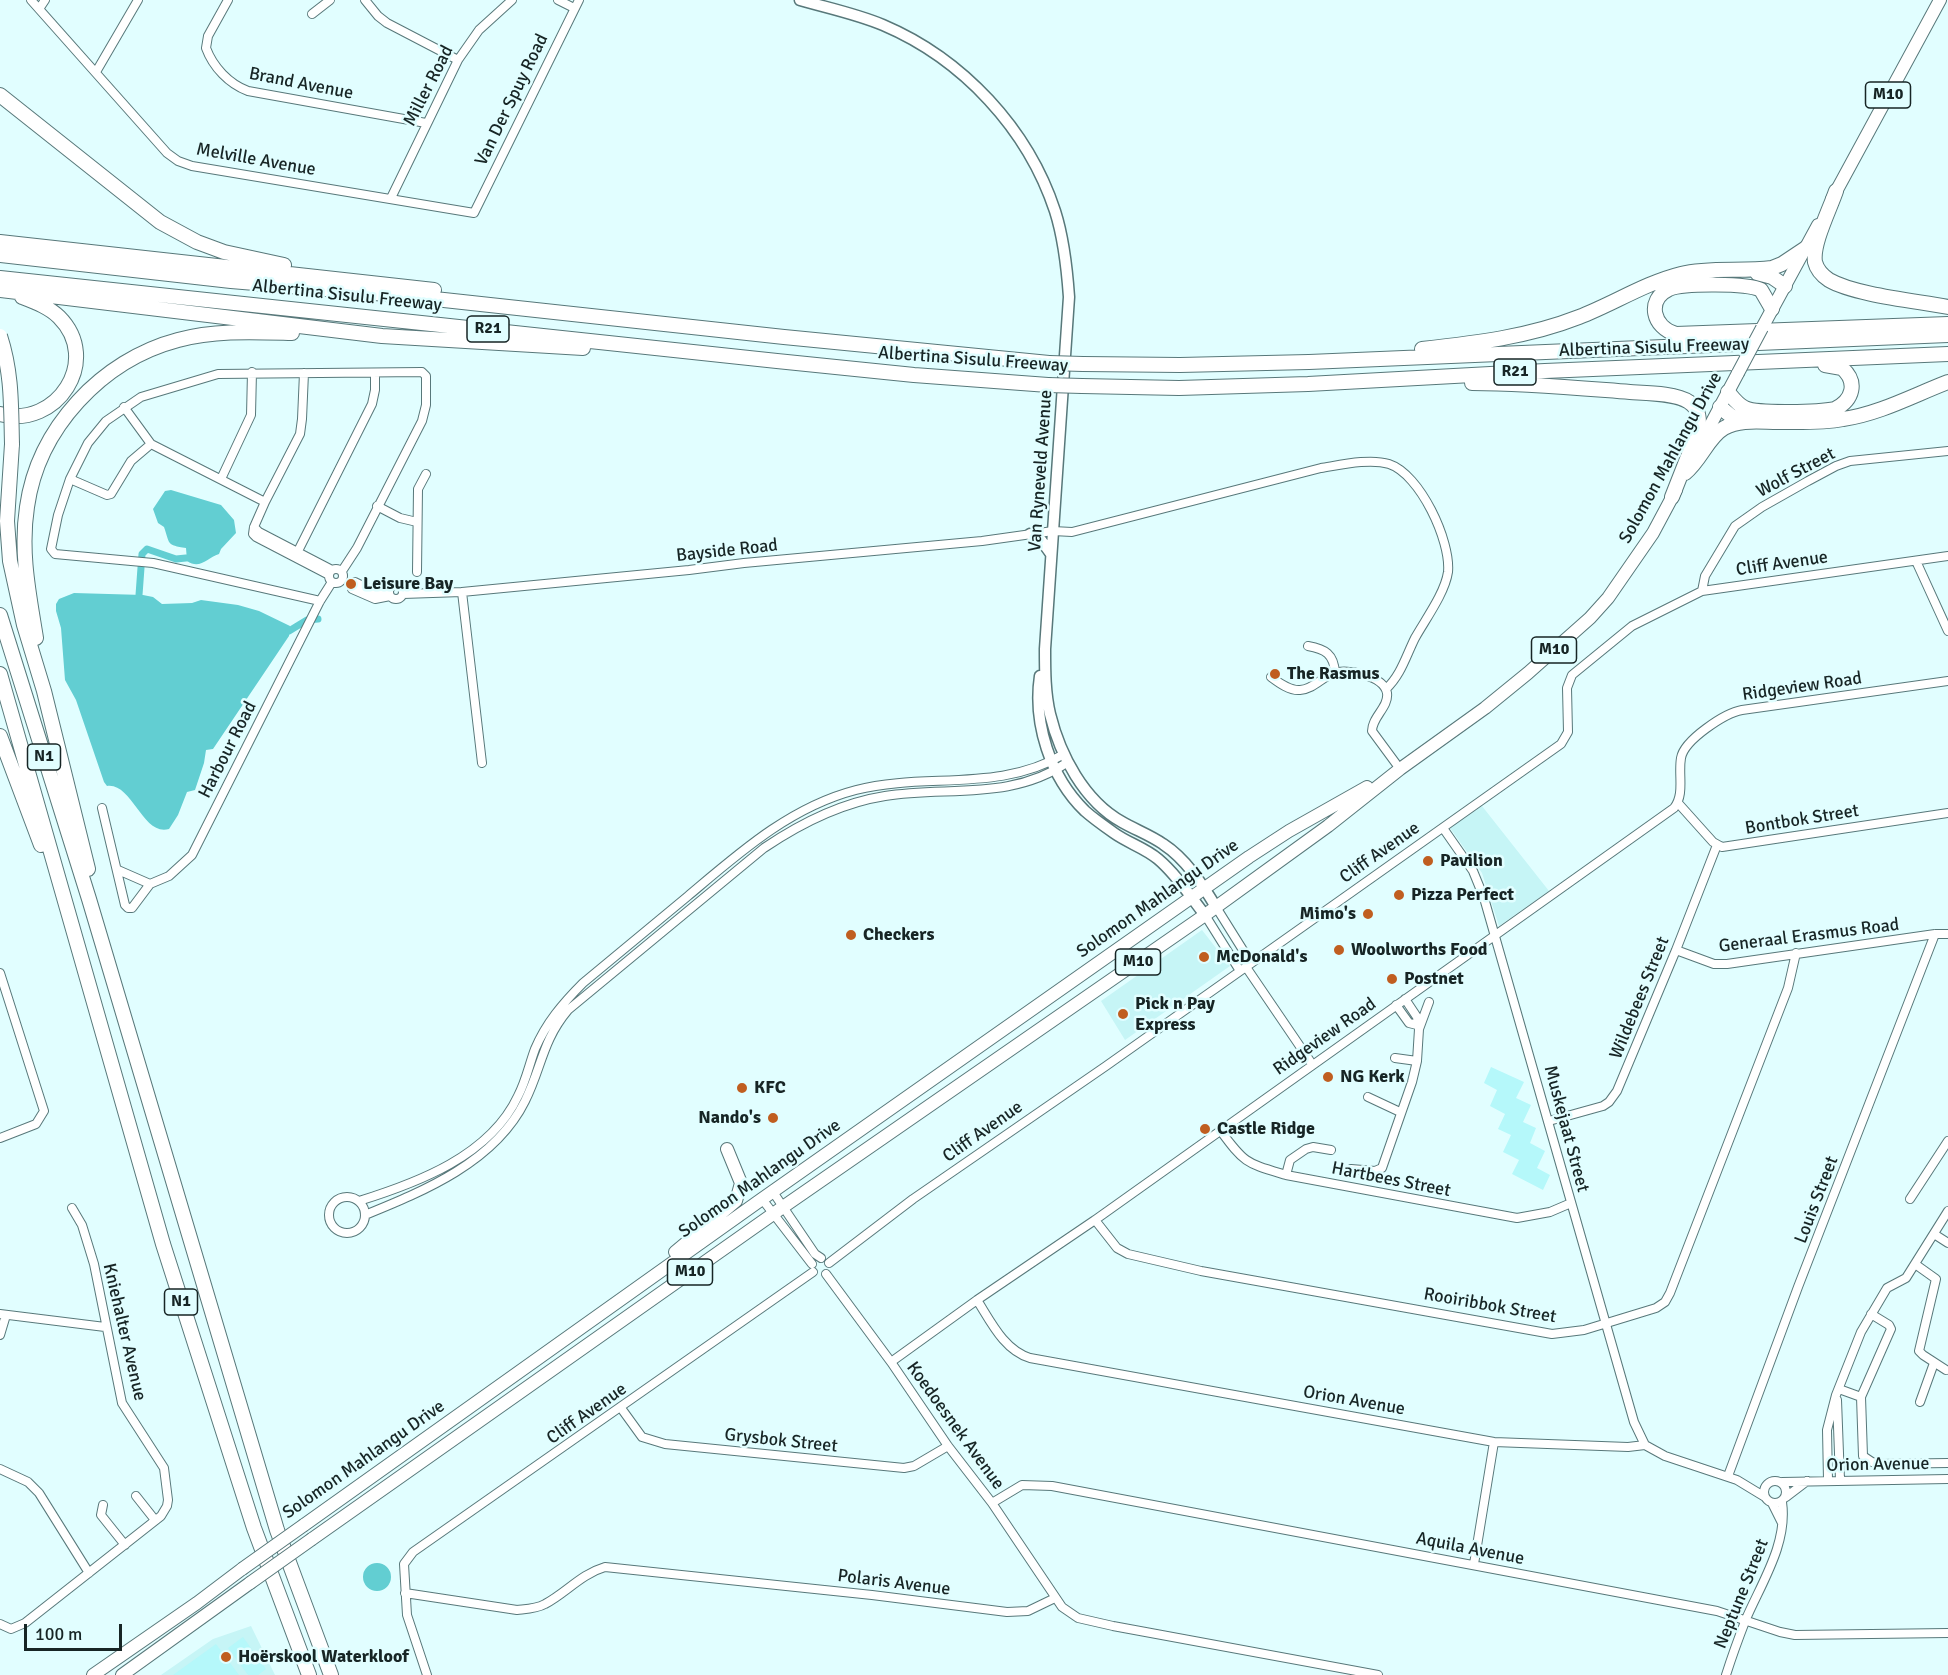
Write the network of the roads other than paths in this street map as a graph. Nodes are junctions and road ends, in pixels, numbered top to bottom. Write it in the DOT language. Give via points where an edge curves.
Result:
graph roads {
  1 [pos="32,0"];
  2 [pos="45,0"];
  3 [pos="138,0"];
  4 [pos="228,0"];
  5 [pos="330,0"];
  6 [pos="365,0"];
  7 [pos="512,0"];
  8 [pos="558,0"];
  9 [pos="579,0"];
  10 [pos="800,0"];
  11 [pos="1940,0"];
  12 [pos="574,8"];
  13 [pos="39,9"];
  14 [pos="312,14"];
  15 [pos="458,60"];
  16 [pos="96,72"];
  17 [pos="0,95"];
  18 [pos="426,123"];
  19 [pos="1836,191"];
  20 [pos="391,198"];
  21 [pos="474,213"];
  22 [pos="0,242"];
  23 [pos="1806,248"];
  24 [pos="0,255"];
  25 [pos="1728,271"];
  26 [pos="383,283"];
  27 [pos="1,286"];
  28 [pos="1785,286"];
  29 [pos="1948,306"];
  30 [pos="1772,309"];
  31 [pos="1948,324"];
  32 [pos="1948,335"];
  33 [pos="0,336"];
  34 [pos="382,336"];
  35 [pos="784,337"];
  36 [pos="1948,354"];
  37 [pos="777,361"];
  38 [pos="1310,362"];
  39 [pos="1545,370"];
  40 [pos="252,372"];
  41 [pos="304,373"];
  42 [pos="375,373"];
  43 [pos="1948,382"];
  44 [pos="1308,384"];
  45 [pos="1729,389"];
  46 [pos="124,407"];
  47 [pos="1720,407"];
  48 [pos="0,414"];
  49 [pos="1745,422"];
  50 [pos="151,444"];
  51 [pos="1948,451"];
  52 [pos="1685,473"];
  53 [pos="426,474"];
  54 [pos="70,478"];
  55 [pos="221,479"];
  56 [pos="1672,497"];
  57 [pos="266,502"];
  58 [pos="377,506"];
  59 [pos="417,522"];
  60 [pos="1053,531"];
  61 [pos="1030,534"];
  62 [pos="296,554"];
  63 [pos="1051,554"];
  64 [pos="1948,556"];
  65 [pos="1916,561"];
  66 [pos="417,572"];
  67 [pos="342,579"];
  68 [pos="1702,591"];
  69 [pos="462,592"];
  70 [pos="320,601"];
  71 [pos="0,615"];
  72 [pos="1948,631"];
  73 [pos="1308,646"];
  74 [pos="1045,649"];
  75 [pos="1335,673"];
  76 [pos="0,674"];
  77 [pos="1270,677"];
  78 [pos="1948,681"];
  79 [pos="1386,689"];
  80 [pos="44,691"];
  81 [pos="0,736"];
  82 [pos="1066,758"];
  83 [pos="482,763"];
  84 [pos="1054,766"];
  85 [pos="1400,769"];
  86 [pos="1678,803"];
  87 [pos="102,808"];
  88 [pos="1948,813"];
  89 [pos="1443,828"];
  90 [pos="1717,845"];
  91 [pos="118,870"];
  92 [pos="150,884"];
  93 [pos="1205,889"];
  94 [pos="1191,898"];
  95 [pos="1211,911"];
  96 [pos="72,923"];
  97 [pos="1935,934"];
  98 [pos="1948,934"];
  99 [pos="1495,935"];
  100 [pos="1677,950"];
  101 [pos="1796,953"];
  102 [pos="1245,967"];
  103 [pos="0,973"];
  104 [pos="1405,999"];
  105 [pos="1429,1002"];
  106 [pos="1396,1005"];
  107 [pos="1418,1027"];
  108 [pos="135,1057"];
  109 [pos="1395,1058"];
  110 [pos="1417,1061"];
  111 [pos="1312,1064"];
  112 [pos="1368,1097"];
  113 [pos="1400,1112"];
  114 [pos="1549,1121"];
  115 [pos="1220,1130"];
  116 [pos="0,1137"];
  117 [pos="1948,1141"];
  118 [pos="727,1149"];
  119 [pos="1331,1150"];
  120 [pos="1351,1169"];
  121 [pos="1286,1175"];
  122 [pos="767,1196"];
  123 [pos="1910,1199"];
  124 [pos="359,1201"];
  125 [pos="1571,1203"];
  126 [pos="72,1208"];
  127 [pos="778,1210"];
  128 [pos="1948,1211"];
  129 [pos="364,1215"];
  130 [pos="1095,1220"];
  131 [pos="1934,1234"];
  132 [pos="1948,1243"];
  133 [pos="825,1260"];
  134 [pos="1915,1264"];
  135 [pos="813,1268"];
  136 [pos="826,1274"];
  137 [pos="977,1300"];
  138 [pos="3,1314"];
  139 [pos="1871,1314"];
  140 [pos="1606,1324"];
  141 [pos="105,1327"];
  142 [pos="581,1328"];
  143 [pos="0,1335"];
  144 [pos="891,1362"];
  145 [pos="1935,1363"];
  146 [pos="1946,1370"];
  147 [pos="1838,1392"];
  148 [pos="1861,1397"];
  149 [pos="1920,1402"];
  150 [pos="621,1408"];
  151 [pos="1494,1442"];
  152 [pos="1645,1445"];
  153 [pos="948,1446"];
  154 [pos="1839,1454"];
  155 [pos="1828,1455"];
  156 [pos="1947,1462"];
  157 [pos="0,1469"];
  158 [pos="1728,1476"];
  159 [pos="1948,1479"];
  160 [pos="1828,1480"];
  161 [pos="1840,1480"];
  162 [pos="1808,1481"];
  163 [pos="1782,1482"];
  164 [pos="1767,1484"];
  165 [pos="1748,1485"];
  166 [pos="136,1496"];
  167 [pos="1765,1497"];
  168 [pos="1784,1499"];
  169 [pos="992,1503"];
  170 [pos="1772,1503"];
  171 [pos="103,1505"];
  172 [pos="155,1520"];
  173 [pos="1782,1524"];
  174 [pos="125,1545"];
  175 [pos="1474,1564"];
  176 [pos="89,1573"];
  177 [pos="405,1593"];
  178 [pos="1055,1598"];
  179 [pos="1746,1620"];
  180 [pos="0,1624"];
  181 [pos="1948,1633"];
  182 [pos="95,1674"];
  183 [pos="122,1675"];
  184 [pos="309,1675"];
  185 [pos="331,1675"];
  186 [pos="427,1675"];
  187 [pos="1378,1675"];
  188 [pos="1726,1675"];
  1 -- 13 [label="street, Melville Avenue"];
  2 -- 13 [label="street"];
  3 -- 16 [label="street"];
  4 -- 18 [label="street, Brand Avenue" via="208,36 206,48 220,70 239,88"];
  5 -- 14 [label="street"];
  6 -- 15 [label="street" via="387,23"];
  7 -- 15 [label="street, Miller Road" via="479,30"];
  8 -- 12 [label="street"];
  9 -- 12 [label="street, Van Der Spuy Road"];
  10 -- 60 [label="main road, Van Ryneveld Avenue" via="884,26 941,59 975,85 998,110 1040,172 1055,213 1067,265 1069,297"];
  11 -- 19 [label="main road, Solomon Mahlangu Drive / M10"];
  12 -- 21 [label="street, Van Der Spuy Road"];
  13 -- 16 [label="street, Melville Avenue"];
  15 -- 18 [label="street, Miller Road"];
  16 -- 20 [label="street, Melville Avenue" via="178,161"];
  17 -- 26 [label="highway" via="139,207 180,234 252,259"];
  18 -- 20 [label="street, Miller Road"];
  19 -- 23 [label="main road, Solomon Mahlangu Drive / M10"];
  19 -- 29 [label="highway" via="1815,254 1823,275 1859,290"];
  20 -- 21 [label="street, Melville Avenue"];
  22 -- 26 [label="highway"];
  23 -- 25 [label="highway" via="1772,268"];
  23 -- 28 [label="main road, Solomon Mahlangu Drive / M10"];
  24 -- 35 [label="highway, Albertina Sisulu Freeway / R21"];
  25 -- 28 [label="highway" via="1767,275"];
  25 -- 38 [label="highway" via="1671,277 1534,332"];
  26 -- 35 [label="highway"];
  27 -- 34 [label="highway"];
  27 -- 37 [label="highway, Albertina Sisulu Freeway / R21"];
  27 -- 48 [label="highway" via="60,318 69,332 75,362 72,378 50,406 32,415"];
  28 -- 30 [label="main road, Solomon Mahlangu Drive / M10"];
  30 -- 31 [label="highway" via="1761,290 1744,285 1677,287 1665,292 1655,306 1661,326 1676,334"];
  30 -- 45 [label="main road, Solomon Mahlangu Drive / M10, bridge"];
  32 -- 38 [label="highway, Albertina Sisulu Freeway / R21"];
  33 -- 80 [label="highway, bridge" via="9,371 10,561"];
  34 -- 37 [label="highway"];
  34 -- 80 [label="highway" via="259,332 216,333 178,340 144,352 84,394 59,425 42,458 27,506 24,564"];
  35 -- 38 [label="highway, Albertina Sisulu Freeway / R21, bridge" via="1049,363"];
  36 -- 39 [label="highway, Albertina Sisulu Freeway / R21"];
  37 -- 44 [label="highway, Albertina Sisulu Freeway / R21, bridge" via="1048,385 1179,388"];
  39 -- 44 [label="highway, Albertina Sisulu Freeway / R21"];
  39 -- 45 [label="highway" via="1572,374 1820,364 1842,368 1850,375 1852,386 1846,401 1829,410 1749,410 1740,405"];
  40 -- 41 [label="street"];
  40 -- 46 [label="street" via="218,374 141,397"];
  40 -- 55 [label="street" via="251,415"];
  41 -- 42 [label="street"];
  41 -- 57 [label="street" via="300,434"];
  42 -- 58 [label="street, Harbour Road" via="422,372 426,376 425,412"];
  42 -- 62 [label="street" via="372,404"];
  43 -- 49 [label="highway" via="1855,417"];
  44 -- 56 [label="highway" via="1496,383 1681,398 1696,408 1699,422"];
  45 -- 47 [label="main road, Solomon Mahlangu Drive / M10"];
  46 -- 50 [label="street"];
  46 -- 54 [label="street" via="94,434"];
  47 -- 49 [label="highway"];
  47 -- 52 [label="main road, Solomon Mahlangu Drive / M10"];
  49 -- 52 [label="highway" via="1717,433"];
  50 -- 54 [label="street" via="131,461 111,495"];
  50 -- 55 [label="street"];
  51 -- 68 [label="street, Wolf Street" via="1850,461 1789,492 1735,526 1708,570"];
  52 -- 56 [label="main road, Solomon Mahlangu Drive / M10"];
  53 -- 59 [label="street" via="419,484"];
  54 -- 70 [label="street" via="58,515 53,552 143,562"];
  55 -- 57 [label="street"];
  56 -- 85 [label="main road, Solomon Mahlangu Drive / M10" via="1631,566 1590,618 1485,708"];
  57 -- 62 [label="street" via="253,534"];
  58 -- 59 [label="street"];
  58 -- 67 [label="street, Harbour Road"];
  59 -- 66 [label="street"];
  60 -- 61 [label="street, Bayside Road"];
  60 -- 63 [label="main road, Van Ryneveld Avenue"];
  60 -- 79 [label="street, Bayside Road" via="1072,532 1321,468 1350,463 1388,464 1412,483 1434,512 1443,534 1448,573 1399,675"];
  61 -- 63 [label="main road" via="1041,540"];
  61 -- 69 [label="street, Bayside Road"];
  62 -- 67 [label="street"];
  63 -- 74 [label="main road, Van Ryneveld Avenue"];
  64 -- 65 [label="street, Cliff Avenue"];
  65 -- 68 [label="street, Cliff Avenue"];
  65 -- 72 [label="street"];
  67 -- 69 [label="street, Bayside Road" via="375,599 390,594 397,585 404,594"];
  67 -- 70 [label="street, Harbour Road"];
  68 -- 89 [label="street, Cliff Avenue" via="1632,626 1578,669 1568,683 1569,725 1564,741"];
  69 -- 83 [label="street"];
  70 -- 92 [label="street, Harbour Road" via="192,855 169,876"];
  71 -- 108 [label="highway, N1"];
  73 -- 75 [label="street" via="1327,652"];
  74 -- 82 [label="main road, Van Ryneveld Avenue" via="1050,714"];
  74 -- 84 [label="main road, Van Ryneveld Avenue" via="1038,698 1043,733"];
  75 -- 77 [label="street" via="1300,690"];
  75 -- 79 [label="street" via="1366,675"];
  76 -- 96 [label="highway, N1"];
  78 -- 86 [label="street, Ridgeview Road" via="1728,714 1682,753"];
  79 -- 85 [label="street, Bayside Road" via="1386,701 1372,731"];
  80 -- 108 [label="highway"];
  81 -- 96 [label="highway"];
  82 -- 84 [label="street"];
  82 -- 93 [label="main road, Van Ryneveld Avenue" via="1094,801 1165,846"];
  84 -- 94 [label="main road, Van Ryneveld Avenue" via="1085,811 1117,836 1156,857"];
  84 -- 124 [label="street" via="1009,776 856,790 796,814 761,836 566,1000 544,1031 518,1097 500,1124 483,1140 442,1170"];
  84 -- 129 [label="street" via="1009,787 886,796 858,802 794,828 764,848 568,1010 548,1040 516,1117 489,1146 444,1179"];
  85 -- 93 [label="main road, Solomon Mahlangu Drive / M10" via="1289,831"];
  85 -- 95 [label="main road, Solomon Mahlangu Drive / M10"];
  86 -- 90 [label="street"];
  86 -- 99 [label="street, Ridgeview Road"];
  87 -- 91 [label="street"];
  88 -- 90 [label="street, Bontbok Street"];
  89 -- 99 [label="street, Muskejaat Street" via="1478,881"];
  89 -- 102 [label="street, Cliff Avenue"];
  90 -- 100 [label="street, Wildebees Street"];
  91 -- 92 [label="street"];
  91 -- 92 [label="street" via="128,908"];
  93 -- 94 [label="main road, Solomon Mahlangu Drive / M10"];
  93 -- 95 [label="main road, Van Ryneveld Avenue"];
  94 -- 95 [label="main road, Van Ryneveld Avenue"];
  94 -- 122 [label="main road, Solomon Mahlangu Drive / M10"];
  95 -- 102 [label="street"];
  95 -- 102 [label="street"];
  95 -- 127 [label="main road, Solomon Mahlangu Drive / M10"];
  96 -- 184 [label="highway, N1" via="163,1244 254,1528"];
  97 -- 98 [label="street, Generaal Erasmus Road"];
  97 -- 101 [label="street, Generaal Erasmus Road"];
  97 -- 158 [label="street, Louis Street"];
  99 -- 104 [label="street, Ridgeview Road"];
  99 -- 114 [label="street, Muskejaat Street"];
  100 -- 101 [label="street, Generaal Erasmus Road" via="1714,964"];
  100 -- 114 [label="street, Wildebees Street" via="1614,1096 1603,1106"];
  101 -- 140 [label="street, Rooiribbok Street" via="1788,988 1670,1293 1661,1306"];
  102 -- 111 [label="street"];
  102 -- 133 [label="street, Cliff Avenue"];
  103 -- 116 [label="street" via="44,1111 36,1124"];
  104 -- 106 [label="street, Ridgeview Road"];
  104 -- 107 [label="street" via="1417,1017"];
  105 -- 107 [label="street"];
  106 -- 107 [label="street" via="1409,1023"];
  106 -- 111 [label="street, Ridgeview Road"];
  107 -- 110 [label="street"];
  108 -- 185 [label="highway, N1" via="277,1530"];
  109 -- 110 [label="street"];
  110 -- 113 [label="street"];
  111 -- 115 [label="street, Ridgeview Road"];
  112 -- 113 [label="street"];
  113 -- 120 [label="street" via="1382,1168"];
  114 -- 125 [label="street, Muskejaat Street"];
  115 -- 121 [label="street, Hartbees Street" via="1242,1159"];
  115 -- 130 [label="street, Ridgeview Road"];
  117 -- 123 [label="street"];
  118 -- 142 [label="main road" via="741,1182 736,1201"];
  119 -- 121 [label="street" via="1308,1143 1290,1160"];
  121 -- 125 [label="street, Hartbees Street" via="1517,1218 1550,1212"];
  122 -- 127 [label="street"];
  122 -- 127 [label="street"];
  122 -- 142 [label="main road, Solomon Mahlangu Drive / M10"];
  124 -- 129 [label="street"];
  124 -- 129 [label="street" via="349,1197 338,1199 330,1208 329,1220 336,1230 348,1233 358,1229"];
  125 -- 140 [label="street, Muskejaat Street"];
  126 -- 141 [label="street, Kniehalter Avenue" via="82,1225 94,1264"];
  127 -- 133 [label="street" via="815,1254"];
  127 -- 135 [label="street"];
  127 -- 183 [label="main road, Solomon Mahlangu Drive / M10, bridge"];
  128 -- 131 [label="street"];
  130 -- 137 [label="street, Ridgeview Road"];
  130 -- 140 [label="street, Rooiribbok Street" via="1122,1252 1201,1270 1552,1334"];
  131 -- 132 [label="street"];
  131 -- 134 [label="street"];
  133 -- 135 [label="street" via="815,1260"];
  133 -- 136 [label="street" via="830,1269"];
  134 -- 139 [label="street" via="1904,1279 1887,1288"];
  134 -- 145 [label="street" via="1936,1279 1919,1348"];
  135 -- 136 [label="street" via="821,1276"];
  135 -- 150 [label="street, Cliff Avenue"];
  136 -- 144 [label="street, Koedoesnek Avenue"];
  137 -- 144 [label="street, Ridgeview Road"];
  137 -- 151 [label="street, Orion Avenue" via="1010,1347 1030,1358"];
  138 -- 141 [label="street"];
  138 -- 143 [label="street"];
  139 -- 147 [label="street"];
  139 -- 148 [label="street" via="1889,1325 1891,1332"];
  140 -- 152 [label="street, Muskejaat Street" via="1634,1422"];
  141 -- 172 [label="street, Kniehalter Avenue" via="122,1403 164,1468 167,1506"];
  142 -- 182 [label="main road, Solomon Mahlangu Drive / M10, bridge"];
  144 -- 153 [label="street, Koedoesnek Avenue"];
  145 -- 146 [label="street"];
  145 -- 149 [label="street"];
  147 -- 148 [label="street"];
  147 -- 154 [label="street"];
  147 -- 155 [label="street" via="1827,1430"];
  148 -- 156 [label="street" via="1863,1456 1880,1464"];
  150 -- 153 [label="street, Grysbok Street" via="642,1437 681,1446 903,1468 914,1466"];
  150 -- 177 [label="street, Cliff Avenue" via="413,1552 404,1564"];
  151 -- 152 [label="street, Orion Avenue"];
  151 -- 175 [label="street"];
  152 -- 158 [label="street, Orion Avenue" via="1665,1456"];
  153 -- 169 [label="street, Koedoesnek Avenue"];
  154 -- 155 [label="street"];
  154 -- 161 [label="street"];
  155 -- 160 [label="street"];
  157 -- 176 [label="street" via="28,1482 39,1492"];
  158 -- 165 [label="street, Orion Avenue"];
  159 -- 161 [label="street, Orion Avenue"];
  160 -- 161 [label="street, Orion Avenue"];
  160 -- 162 [label="street, Orion Avenue"];
  162 -- 163 [label="street, Orion Avenue"];
  162 -- 168 [label="street, Orion Avenue"];
  163 -- 164 [label="street"];
  163 -- 168 [label="street" via="1787,1490"];
  164 -- 165 [label="street, Orion Avenue"];
  164 -- 167 [label="street"];
  165 -- 167 [label="street, Orion Avenue"];
  166 -- 172 [label="street"];
  167 -- 170 [label="street"];
  168 -- 170 [label="street"];
  168 -- 173 [label="street, Neptune Street"];
  169 -- 175 [label="street, Aquila Avenue" via="1022,1485 1052,1486"];
  169 -- 178 [label="street, Koedoesnek Avenue"];
  170 -- 173 [label="street, Neptune Street"];
  171 -- 174 [label="street" via="101,1515"];
  172 -- 174 [label="street, Kniehalter Avenue"];
  173 -- 179 [label="street, Neptune Street" via="1779,1543"];
  174 -- 176 [label="street, Kniehalter Avenue"];
  175 -- 179 [label="street, Aquila Avenue"];
  176 -- 180 [label="street, Kniehalter Avenue" via="25,1623 11,1629"];
  177 -- 178 [label="street, Polaris Avenue" via="527,1609 545,1604 586,1574 605,1567 1007,1612 1028,1611"];
  177 -- 186 [label="street, Cliff Avenue" via="410,1624"];
  178 -- 187 [label="street" via="1069,1612 1091,1622"];
  179 -- 181 [label="street, Aquila Avenue" via="1795,1635"];
  179 -- 188 [label="street, Neptune Street"];
}
